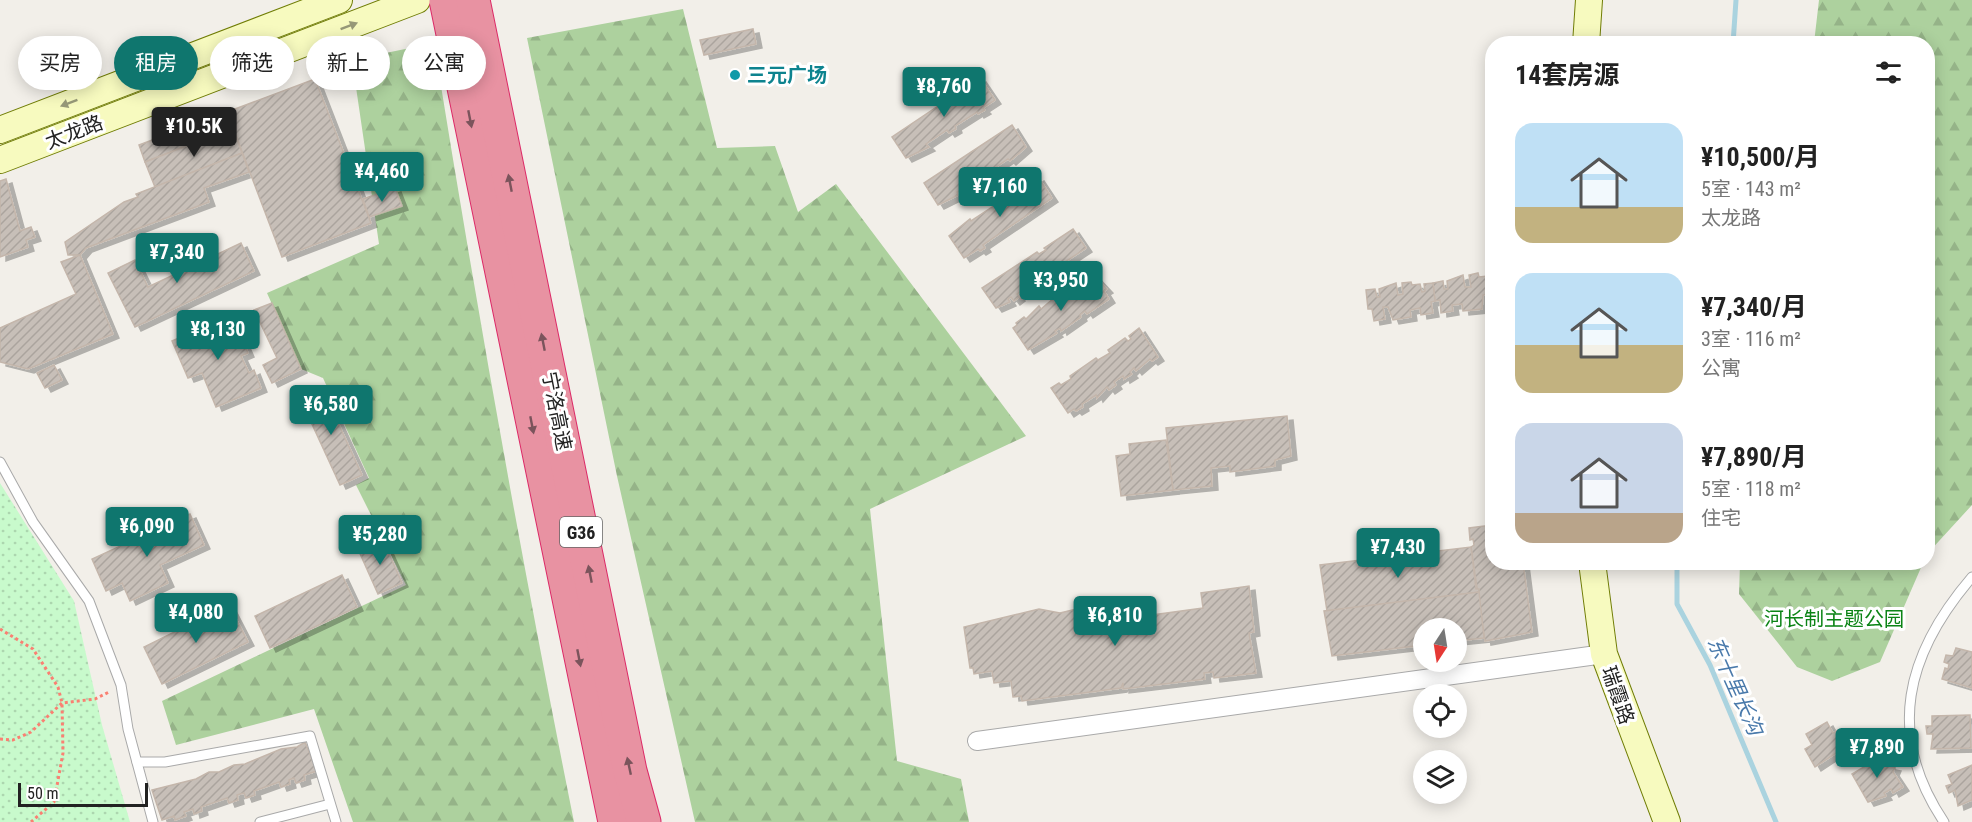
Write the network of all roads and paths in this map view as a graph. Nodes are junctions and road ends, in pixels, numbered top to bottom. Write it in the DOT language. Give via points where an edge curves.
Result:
graph roads {
  1 [pos="339,0"];
  2 [pos="417,0"];
  3 [pos="446,0"];
  4 [pos="473,0"];
  5 [pos="1589,0"];
  6 [pos="1587,36"];
  7 [pos="0,130"];
  8 [pos="0,160"];
  9 [pos="509,243"];
  10 [pos="0,462"];
  11 [pos="1593,570"];
  12 [pos="1972,577"];
  13 [pos="0,629"];
  14 [pos="1604,654"];
  15 [pos="121,686"];
  16 [pos="62,703"];
  17 [pos="0,739"];
  18 [pos="976,741"];
  19 [pos="137,762"];
  20 [pos="330,804"];
  21 [pos="32,822"];
  22 [pos="153,822"];
  23 [pos="260,822"];
  24 [pos="336,822"];
  25 [pos="615,822"];
  26 [pos="644,822"];
  27 [pos="1666,822"];
  28 [pos="1944,822"];
  1 -- 7 [label="main road, 太龙路, one-way"];
  8 -- 2 [label="main road, 太龙路, one-way"];
  3 -- 9 [label="highway, 宁洛高速 / G36, one-way"];
  9 -- 4 [label="highway, 宁洛高速 / G36, one-way"];
  5 -- 6 [label="main road"];
  9 -- 25 [label="highway, 宁洛高速 / G36, one-way" via="604,782"];
  26 -- 9 [label="highway, 宁洛高速 / G36, one-way"];
  10 -- 15 [label="lane" via="33,522 89,601"];
  11 -- 14 [label="main road, 瑞霞路"];
  12 -- 28 [label="lane" via="1927,644 1915,668 1909,698 1909,731 1922,785"];
  13 -- 16 [label="path" via="33,649 58,687"];
  14 -- 18 [label="street"];
  14 -- 27 [label="main road, 瑞霞路"];
  15 -- 16 [label="path" via="95,699"];
  15 -- 19 [label="lane"];
  16 -- 17 [label="path" via="31,732 13,740"];
  16 -- 21 [label="path" via="63,753 54,802"];
  19 -- 20 [label="lane" via="165,762 310,736"];
  19 -- 22 [label="lane"];
  20 -- 23 [label="lane"];
  20 -- 24 [label="lane"];
}
